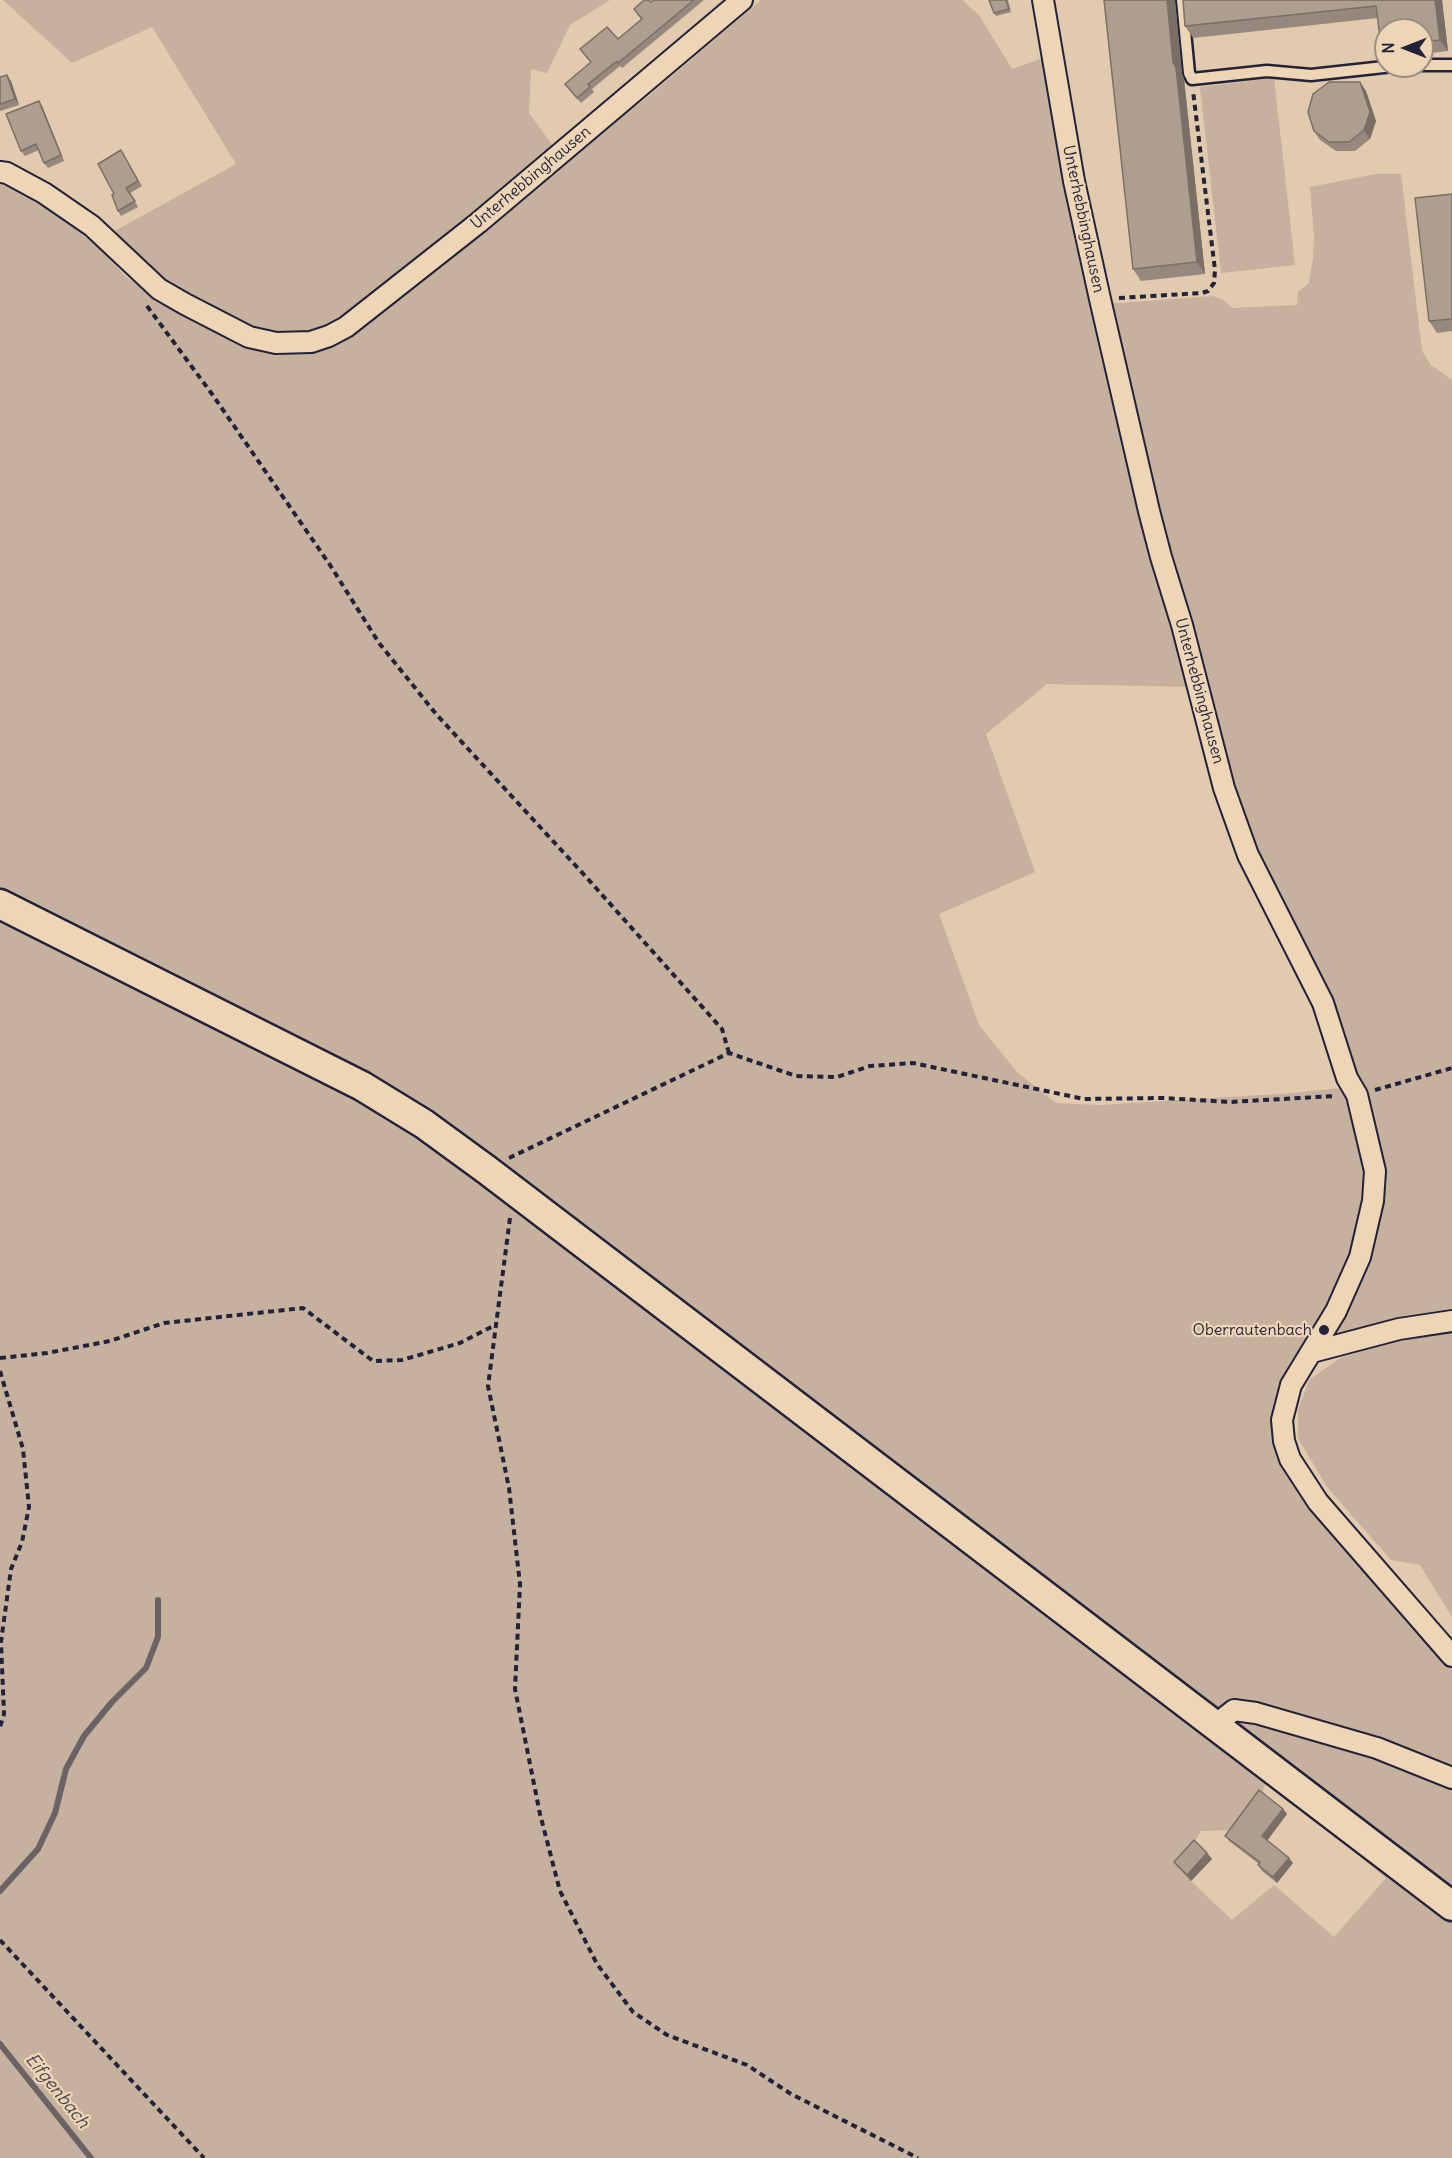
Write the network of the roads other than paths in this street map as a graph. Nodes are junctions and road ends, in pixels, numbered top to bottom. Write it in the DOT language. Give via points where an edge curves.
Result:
graph roads {
  1 [pos="742,0"];
  2 [pos="1043,0"];
  3 [pos="1182,0"];
  4 [pos="1434,65"];
  5 [pos="1452,65"];
  6 [pos="1374,68"];
  7 [pos="0,172"];
  8 [pos="0,904"];
  9 [pos="1452,1321"];
  10 [pos="1312,1352"];
  11 [pos="1452,1656"];
  12 [pos="1215,1725"];
  13 [pos="1452,1778"];
  14 [pos="1452,1906"];
  1 -- 7 [label="street, Unterhebbinghausen" via="478,223 346,327 311,342 276,343 249,337 167,294 82,219 44,193"];
  2 -- 10 [label="street, Unterhebbinghausen" via="1074,181 1100,299 1152,522 1224,788 1248,855 1323,1003 1347,1078 1357,1095 1375,1171 1373,1201 1360,1257"];
  3 -- 6 [label="lane" via="1191,79 1267,71 1311,75"];
  4 -- 5 [label="lane"];
  8 -- 12 [label="main road" via="362,1086 424,1124"];
  9 -- 10 [label="street" via="1400,1329"];
  10 -- 11 [label="street" via="1286,1399 1282,1420 1290,1459 1318,1502"];
  12 -- 13 [label="street" via="1234,1710 1257,1713 1377,1748"];
  12 -- 14 [label="main road"];
}
